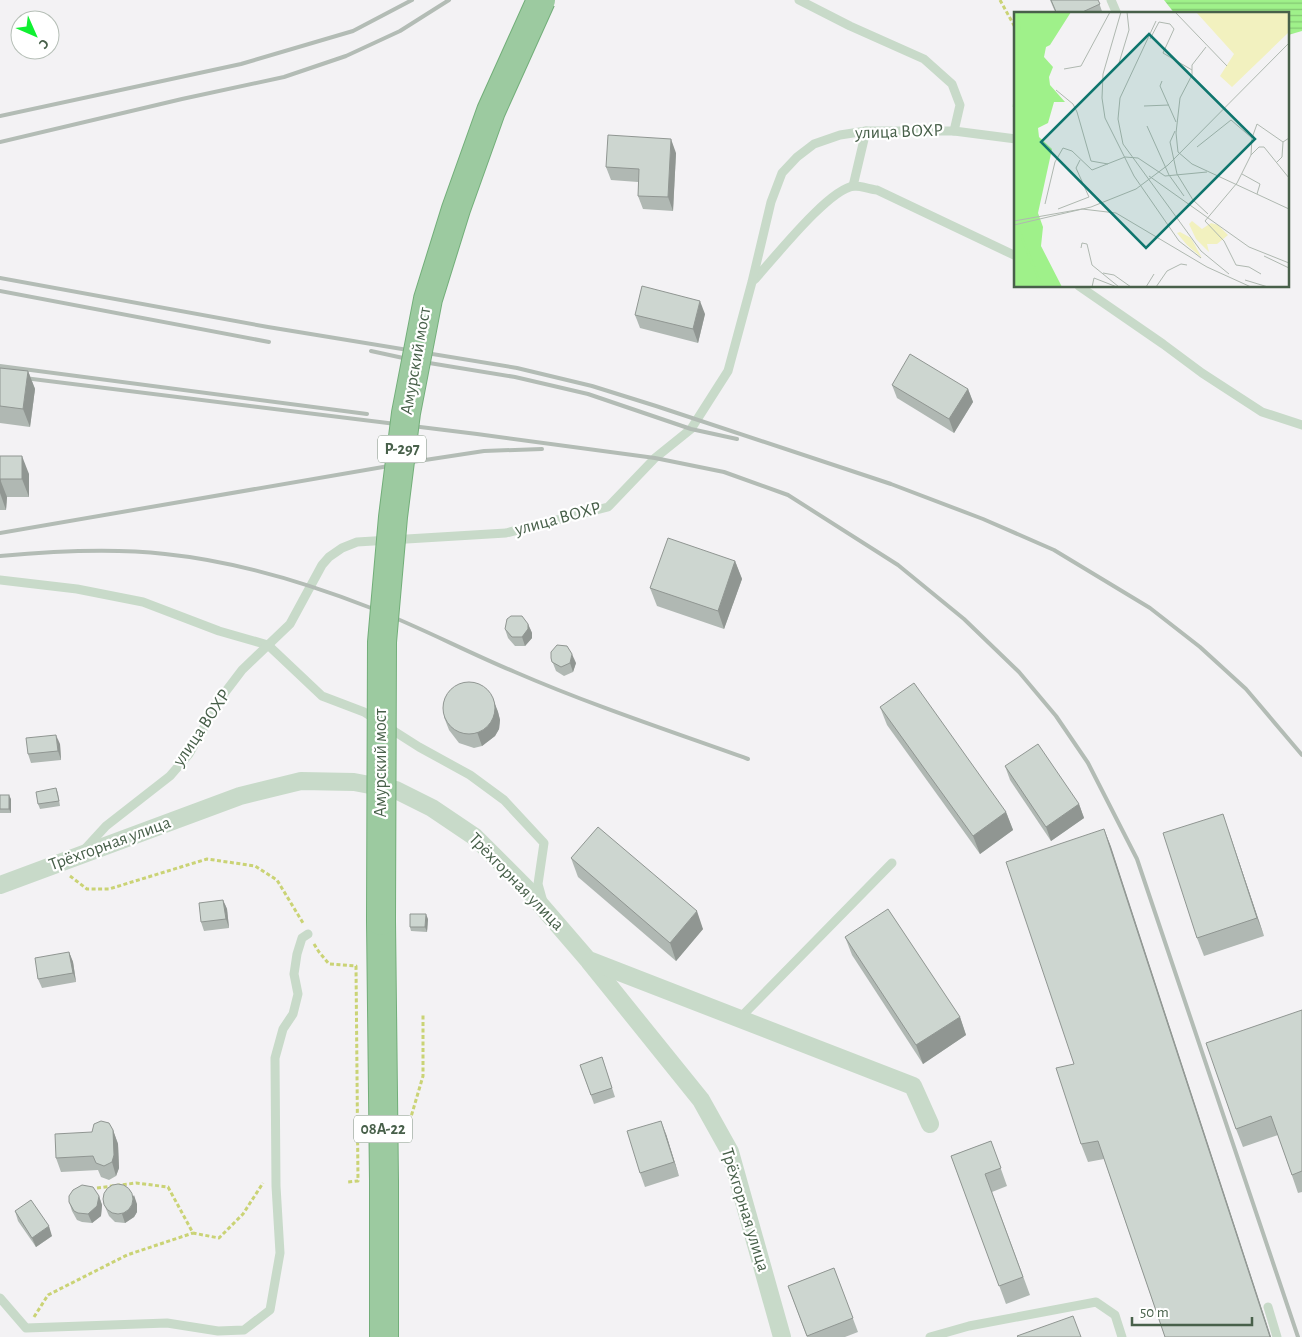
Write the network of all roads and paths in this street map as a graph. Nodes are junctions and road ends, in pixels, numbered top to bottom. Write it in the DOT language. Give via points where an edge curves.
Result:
graph roads {
  1 [pos="542,0"];
  2 [pos="799,0"];
  3 [pos="1000,0"];
  4 [pos="1111,0"];
  5 [pos="1117,12"];
  6 [pos="1014,24"];
  7 [pos="954,130"];
  8 [pos="866,131"];
  9 [pos="1014,139"];
  10 [pos="853,186"];
  11 [pos="1014,255"];
  12 [pos="752,282"];
  13 [pos="1081,288"];
  14 [pos="1302,424"];
  15 [pos="0,580"];
  16 [pos="268,645"];
  17 [pos="72,858"];
  18 [pos="892,863"];
  19 [pos="0,885"];
  20 [pos="546,911"];
  21 [pos="381,921"];
  22 [pos="308,934"];
  23 [pos="589,961"];
  24 [pos="422,1014"];
  25 [pos="739,1018"];
  26 [pos="930,1124"];
  27 [pos="403,1142"];
  28 [pos="276,1164"];
  29 [pos="348,1182"];
  30 [pos="98,1188"];
  31 [pos="193,1233"];
  32 [pos="0,1298"];
  33 [pos="1268,1307"];
  34 [pos="26,1328"];
  35 [pos="31,1337"];
  36 [pos="384,1337"];
  37 [pos="782,1337"];
  38 [pos="930,1337"];
  39 [pos="1122,1337"];
  40 [pos="1277,1337"];
  1 -- 21 [label="highway, Амурский мост / Р-297, bridge" via="490,111 456,209 428,299 406,413 382,642"];
  2 -- 7 [label="lane" via="924,59 952,84 960,105"];
  3 -- 6 [label="path"];
  4 -- 5 [label="lane"];
  7 -- 8 [label="lane, улица ВОХР"];
  7 -- 9 [label="lane, улица ВОХР"];
  8 -- 10 [label="lane"];
  8 -- 12 [label="lane, улица ВОХР" via="814,144 782,173 771,202"];
  10 -- 11 [label="lane" via="876,190"];
  10 -- 12 [label="lane" via="836,194 821,207"];
  12 -- 16 [label="lane, улица ВОХР" via="728,371 698,420 692,429 655,458 608,507 506,533 357,542 342,548 322,565 290,624"];
  13 -- 14 [label="lane" via="1262,412"];
  15 -- 16 [label="lane" via="77,589 143,602 219,631"];
  16 -- 17 [label="lane, улица ВОХР" via="226,691 189,754 170,776 106,826"];
  16 -- 20 [label="lane" via="322,696 364,712 470,775 504,800 544,843 538,884"];
  17 -- 19 [label="street, Трёхгорная улица"];
  17 -- 20 [label="street, Трёхгорная улица" via="240,796 301,781 354,782 396,790 440,812 475,837"];
  17 -- 22 [label="path" via="70,876 87,889 109,889 207,859 255,866 277,880"];
  18 -- 25 [label="lane"];
  20 -- 23 [label="street, Трёхгорная улица"];
  21 -- 36 [label="highway, 08А-22"];
  22 -- 28 [label="lane" via="302,938 297,954 294,974 298,994 293,1014 283,1029 275,1058"];
  22 -- 29 [label="path" via="329,964 356,966 358,1181"];
  23 -- 25 [label="street"];
  23 -- 37 [label="street, Трёхгорная улица" via="701,1100 721,1133 737,1174"];
  24 -- 27 [label="path" via="423,1076"];
  25 -- 26 [label="street" via="913,1086"];
  28 -- 31 [label="path" via="243,1214 219,1238"];
  28 -- 34 [label="lane" via="280,1253 270,1310 244,1330 218,1331 167,1323"];
  30 -- 31 [label="path" via="136,1183 168,1187"];
  31 -- 34 [label="path" via="127,1255 48,1295"];
  32 -- 34 [label="lane"];
  33 -- 40 [label="lane"];
  34 -- 35 [label="lane"];
  38 -- 39 [label="lane" via="970,1326 1096,1302 1115,1315"];
}
